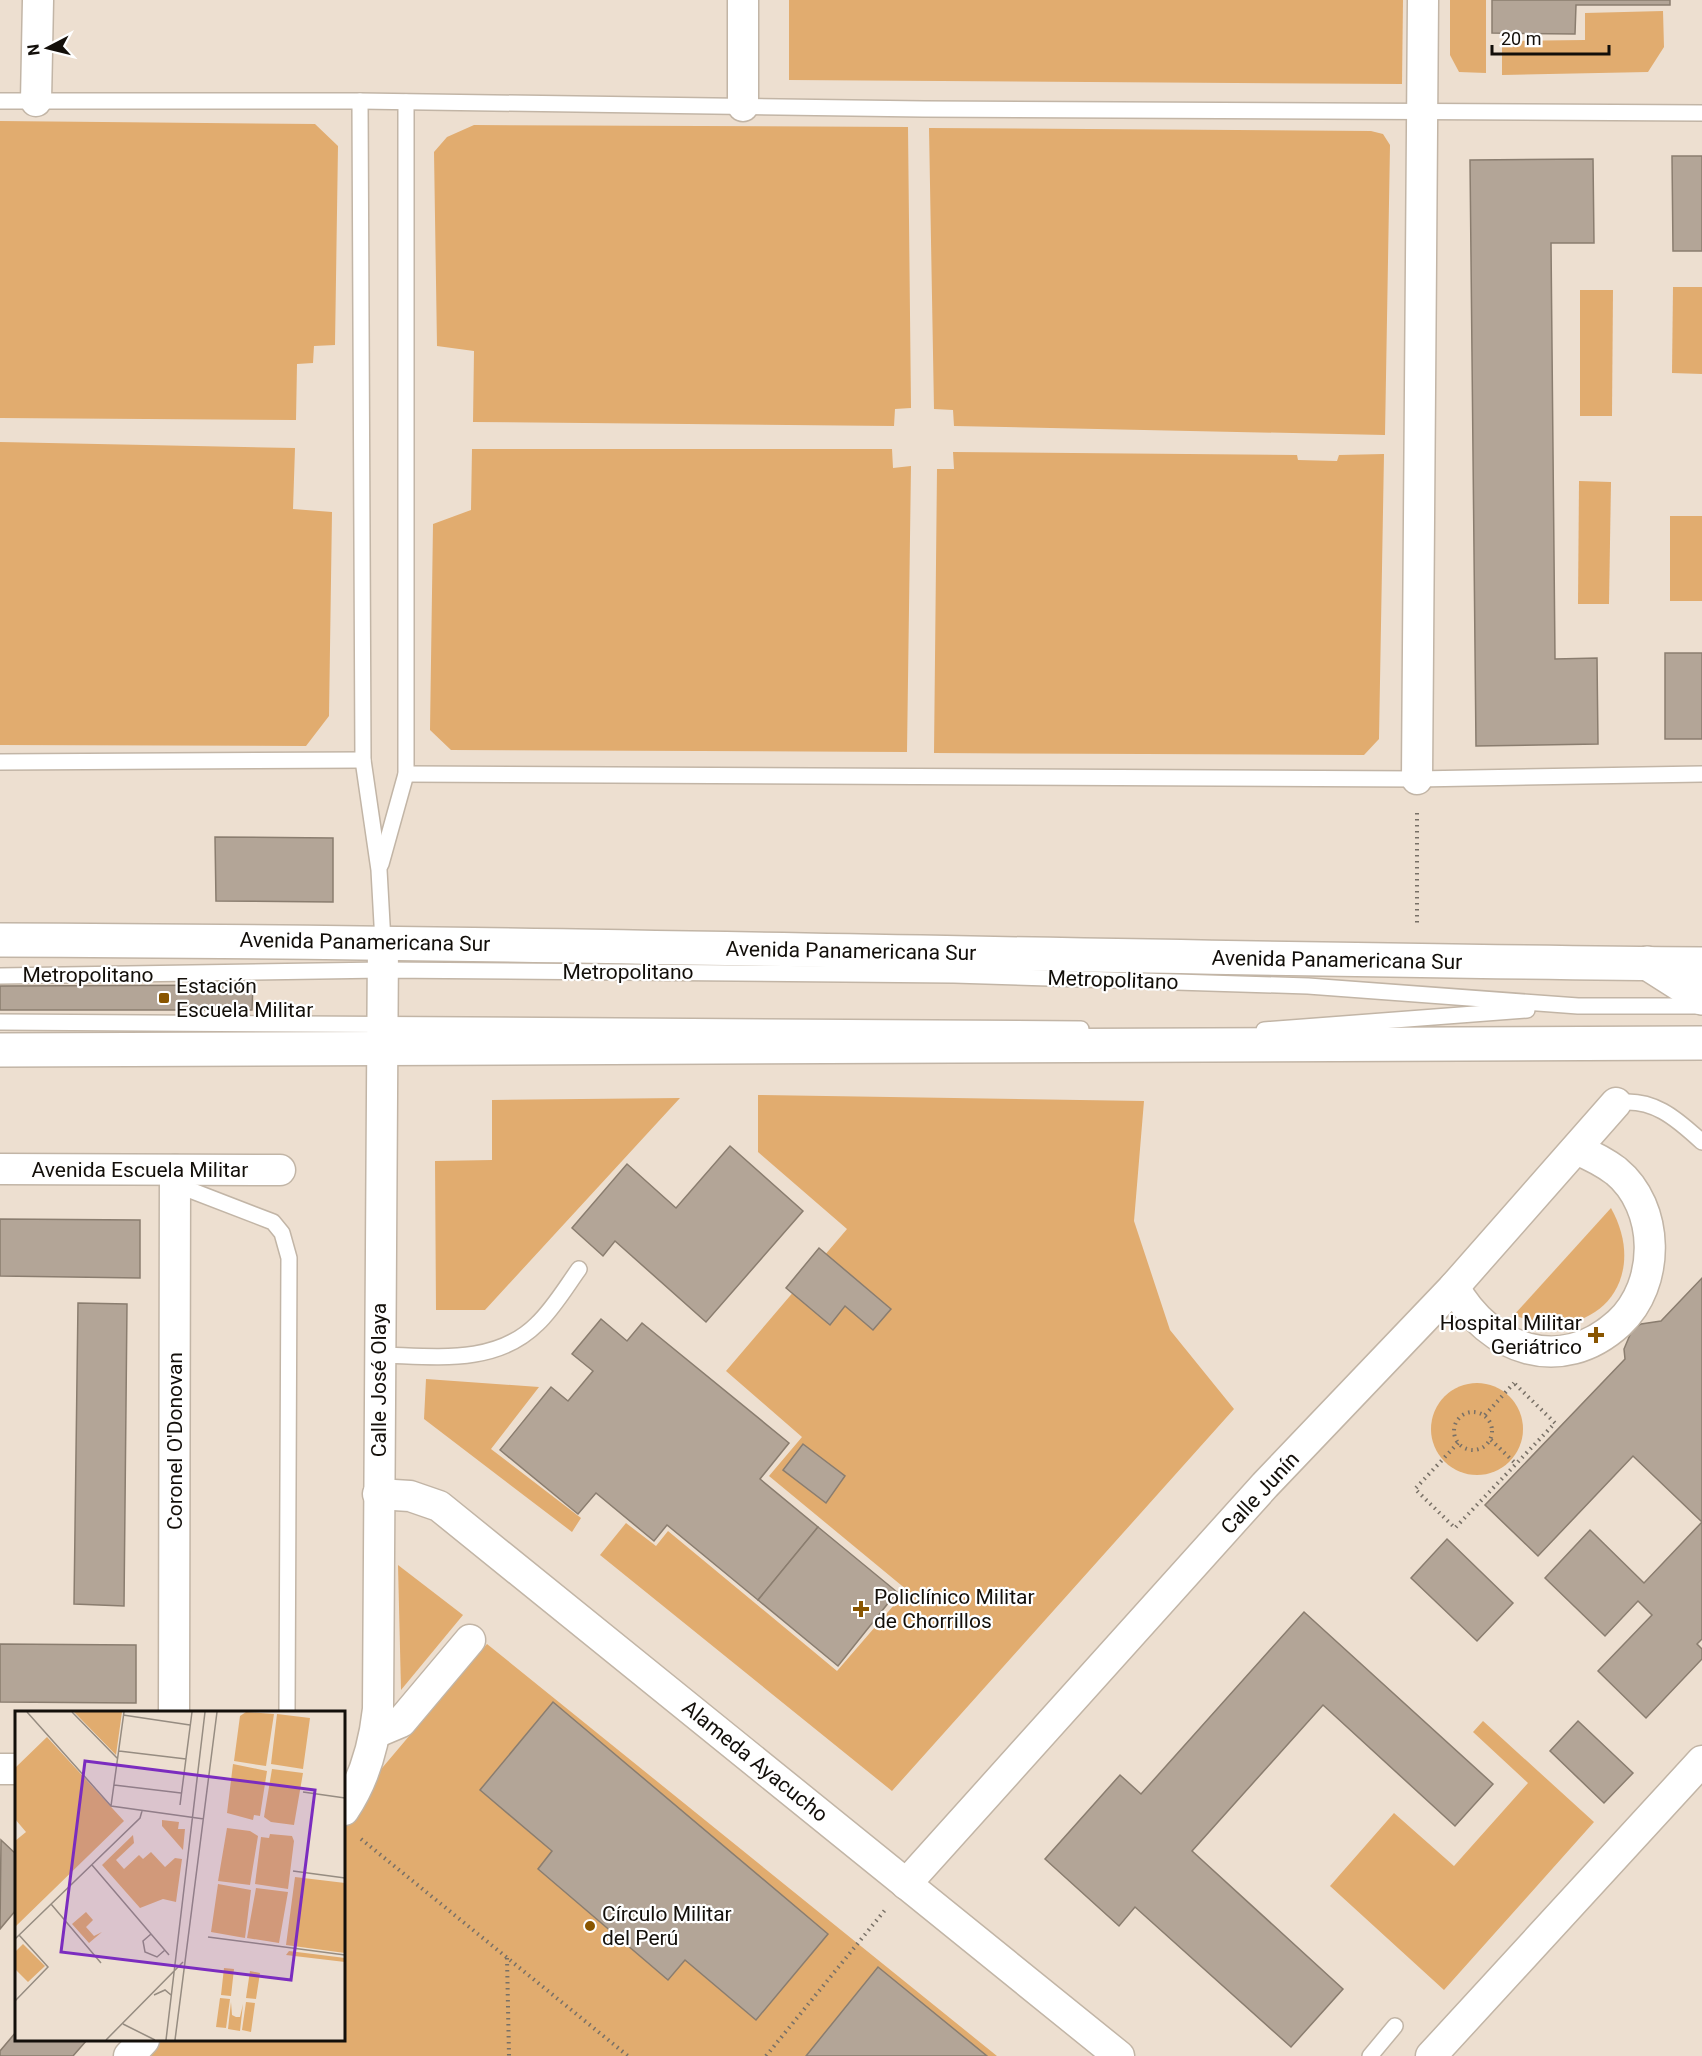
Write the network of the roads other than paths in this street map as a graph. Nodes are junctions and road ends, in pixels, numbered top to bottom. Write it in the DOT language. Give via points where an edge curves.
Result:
graph roads {
  1 [pos="38,0"];
  2 [pos="743,0"];
  3 [pos="1423,0"];
  4 [pos="0,101"];
  5 [pos="36,101"];
  6 [pos="360,101"];
  7 [pos="405,102"];
  8 [pos="743,106"];
  9 [pos="1423,112"];
  10 [pos="1702,113"];
  11 [pos="363,760"];
  12 [pos="0,762"];
  13 [pos="406,774"];
  14 [pos="1702,774"];
  15 [pos="1417,779"];
  16 [pos="379,870"];
  17 [pos="0,940"];
  18 [pos="383,956"];
  19 [pos="1647,963"];
  20 [pos="1702,964"];
  21 [pos="0,976"];
  22 [pos="1702,998"];
  23 [pos="1578,1006"];
  24 [pos="1702,1006"];
  25 [pos="0,1022"];
  26 [pos="1095,1029"];
  27 [pos="1130,1030"];
  28 [pos="382,1036"];
  29 [pos="1702,1043"];
  30 [pos="0,1050"];
  31 [pos="1616,1104"];
  32 [pos="1702,1142"];
  33 [pos="1575,1149"];
  34 [pos="0,1169"];
  35 [pos="280,1170"];
  36 [pos="176,1177"];
  37 [pos="579,1269"];
  38 [pos="1454,1287"];
  39 [pos="379,1355"];
  40 [pos="378,1494"];
  41 [pos="470,1640"];
  42 [pos="174,1711"];
  43 [pos="287,1711"];
  44 [pos="375,1733"];
  45 [pos="1702,1761"];
  46 [pos="353,1774"];
  47 [pos="348,1821"];
  48 [pos="906,1884"];
  49 [pos="1395,2026"];
  50 [pos="143,2041"];
  51 [pos="129,2056"];
  52 [pos="1119,2056"];
  53 [pos="1370,2056"];
  54 [pos="1431,2056"];
  1 -- 5 [label="street"];
  2 -- 8 [label="street"];
  3 -- 9 [label="street"];
  4 -- 5 [label="lane"];
  5 -- 6 [label="lane"];
  6 -- 7 [label="lane"];
  6 -- 11 [label="lane"];
  7 -- 8 [label="lane"];
  7 -- 13 [label="lane"];
  8 -- 9 [label="lane"];
  9 -- 10 [label="lane"];
  9 -- 15 [label="street"];
  11 -- 12 [label="lane"];
  11 -- 16 [label="lane"];
  13 -- 15 [label="lane"];
  13 -- 16 [label="lane"];
  14 -- 15 [label="lane"];
  16 -- 18 [label="lane"];
  17 -- 18 [label="main road, Avenida Panamericana Sur"];
  18 -- 19 [label="main road, Avenida Panamericana Sur"];
  18 -- 21 [label="lane, Metropolitano"];
  18 -- 23 [label="lane, Metropolitano" via="1308,986"];
  18 -- 28 [label="street, Calle José Olaya"];
  19 -- 20 [label="main road, Avenida Panamericana Sur"];
  19 -- 22 [label="main road"];
  23 -- 24 [label="lane, Metropolitano"];
  23 -- 27 [label="lane, Metropolitano" via="1249,1031"];
  25 -- 28 [label="lane"];
  26 -- 28 [label="lane"];
  28 -- 29 [label="main road"];
  28 -- 30 [label="main road"];
  28 -- 39 [label="street, Calle José Olaya"];
  31 -- 32 [label="lane" via="1648,1104 1674,1116"];
  31 -- 33 [label="street, Calle Junín"];
  33 -- 38 [label="street, Calle Junín"];
  33 -- 38 [label="street" via="1598,1158 1617,1172 1644,1211 1650,1251 1645,1282 1620,1322 1582,1345 1560,1350 1517,1346 1479,1323"];
  34 -- 36 [label="street, Avenida Escuela Militar"];
  35 -- 36 [label="street, Avenida Escuela Militar"];
  36 -- 42 [label="street, Coronel O'Donovan"];
  36 -- 43 [label="lane" via="273,1222 282,1233 289,1258"];
  37 -- 39 [label="lane" via="538,1324 513,1344 487,1353 463,1355"];
  38 -- 48 [label="street, Calle Junín" via="1265,1485"];
  39 -- 40 [label="street, Calle José Olaya"];
  40 -- 44 [label="street, Calle José Olaya"];
  40 -- 48 [label="street, Alameda Ayacucho" via="410,1496 440,1506"];
  41 -- 44 [label="street" via="401,1722"];
  44 -- 46 [label="street, Calle José Olaya" via="371,1756"];
  45 -- 54 [label="street"];
  46 -- 47 [label="street, Calle José Olaya"];
  48 -- 52 [label="street, Alameda Ayacucho"];
  49 -- 53 [label="lane"];
  50 -- 51 [label="street"];
}
